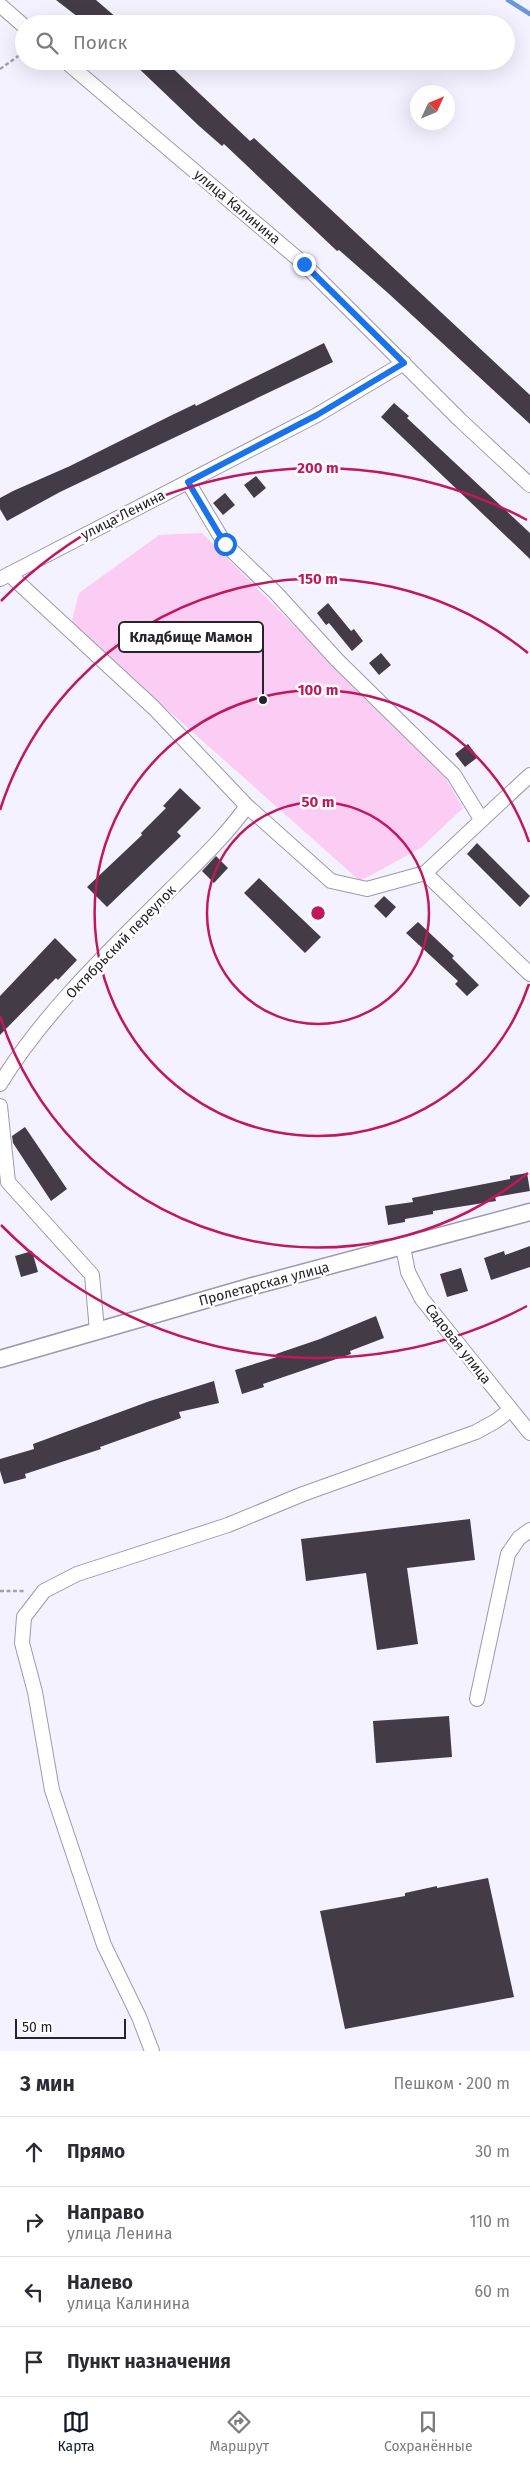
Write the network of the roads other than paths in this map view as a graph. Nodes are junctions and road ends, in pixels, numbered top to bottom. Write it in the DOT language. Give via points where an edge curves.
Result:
graph roads {
  1 [pos="0,5"];
  2 [pos="15,18"];
  3 [pos="77,70"];
  4 [pos="404,363"];
  5 [pos="188,482"];
  6 [pos="530,485"];
  7 [pos="5,576"];
  8 [pos="530,775"];
  9 [pos="247,806"];
  10 [pos="481,819"];
  11 [pos="425,873"];
  12 [pos="530,974"];
  13 [pos="0,1084"];
  14 [pos="0,1106"];
  15 [pos="530,1212"];
  16 [pos="402,1247"];
  17 [pos="97,1332"];
  18 [pos="0,1359"];
  19 [pos="510,1410"];
  20 [pos="530,1433"];
  21 [pos="530,1530"];
  22 [pos="477,1699"];
  23 [pos="152,2051"];
  1 -- 2 [label="street"];
  3 -- 4 [label="street, улица Калинина" via="304,264"];
  4 -- 5 [label="street, улица Ленина" via="317,415"];
  4 -- 6 [label="street, улица Калинина"];
  5 -- 7 [label="street, улица Ленина"];
  5 -- 10 [label="street" via="225,544 454,775"];
  7 -- 9 [label="street" via="154,708"];
  8 -- 10 [label="street"];
  9 -- 11 [label="street" via="331,880 367,889"];
  9 -- 13 [label="street, Октябрьский переулок" via="230,830 36,1032"];
  10 -- 11 [label="street"];
  11 -- 12 [label="street"];
  14 -- 17 [label="street" via="8,1182 92,1275"];
  15 -- 16 [label="street, Пролетарская улица"];
  16 -- 17 [label="street, Пролетарская улица"];
  16 -- 19 [label="street, Садовая улица" via="408,1272 422,1299"];
  17 -- 18 [label="street, Пролетарская улица"];
  19 -- 20 [label="street, Садовая улица"];
  19 -- 23 [label="street" via="476,1432 303,1494 228,1525 77,1574 44,1591 24,1617 22,1643 35,1692 52,1790 104,1945 140,2017"];
  21 -- 22 [label="street" via="519,1538 508,1554"];
}
